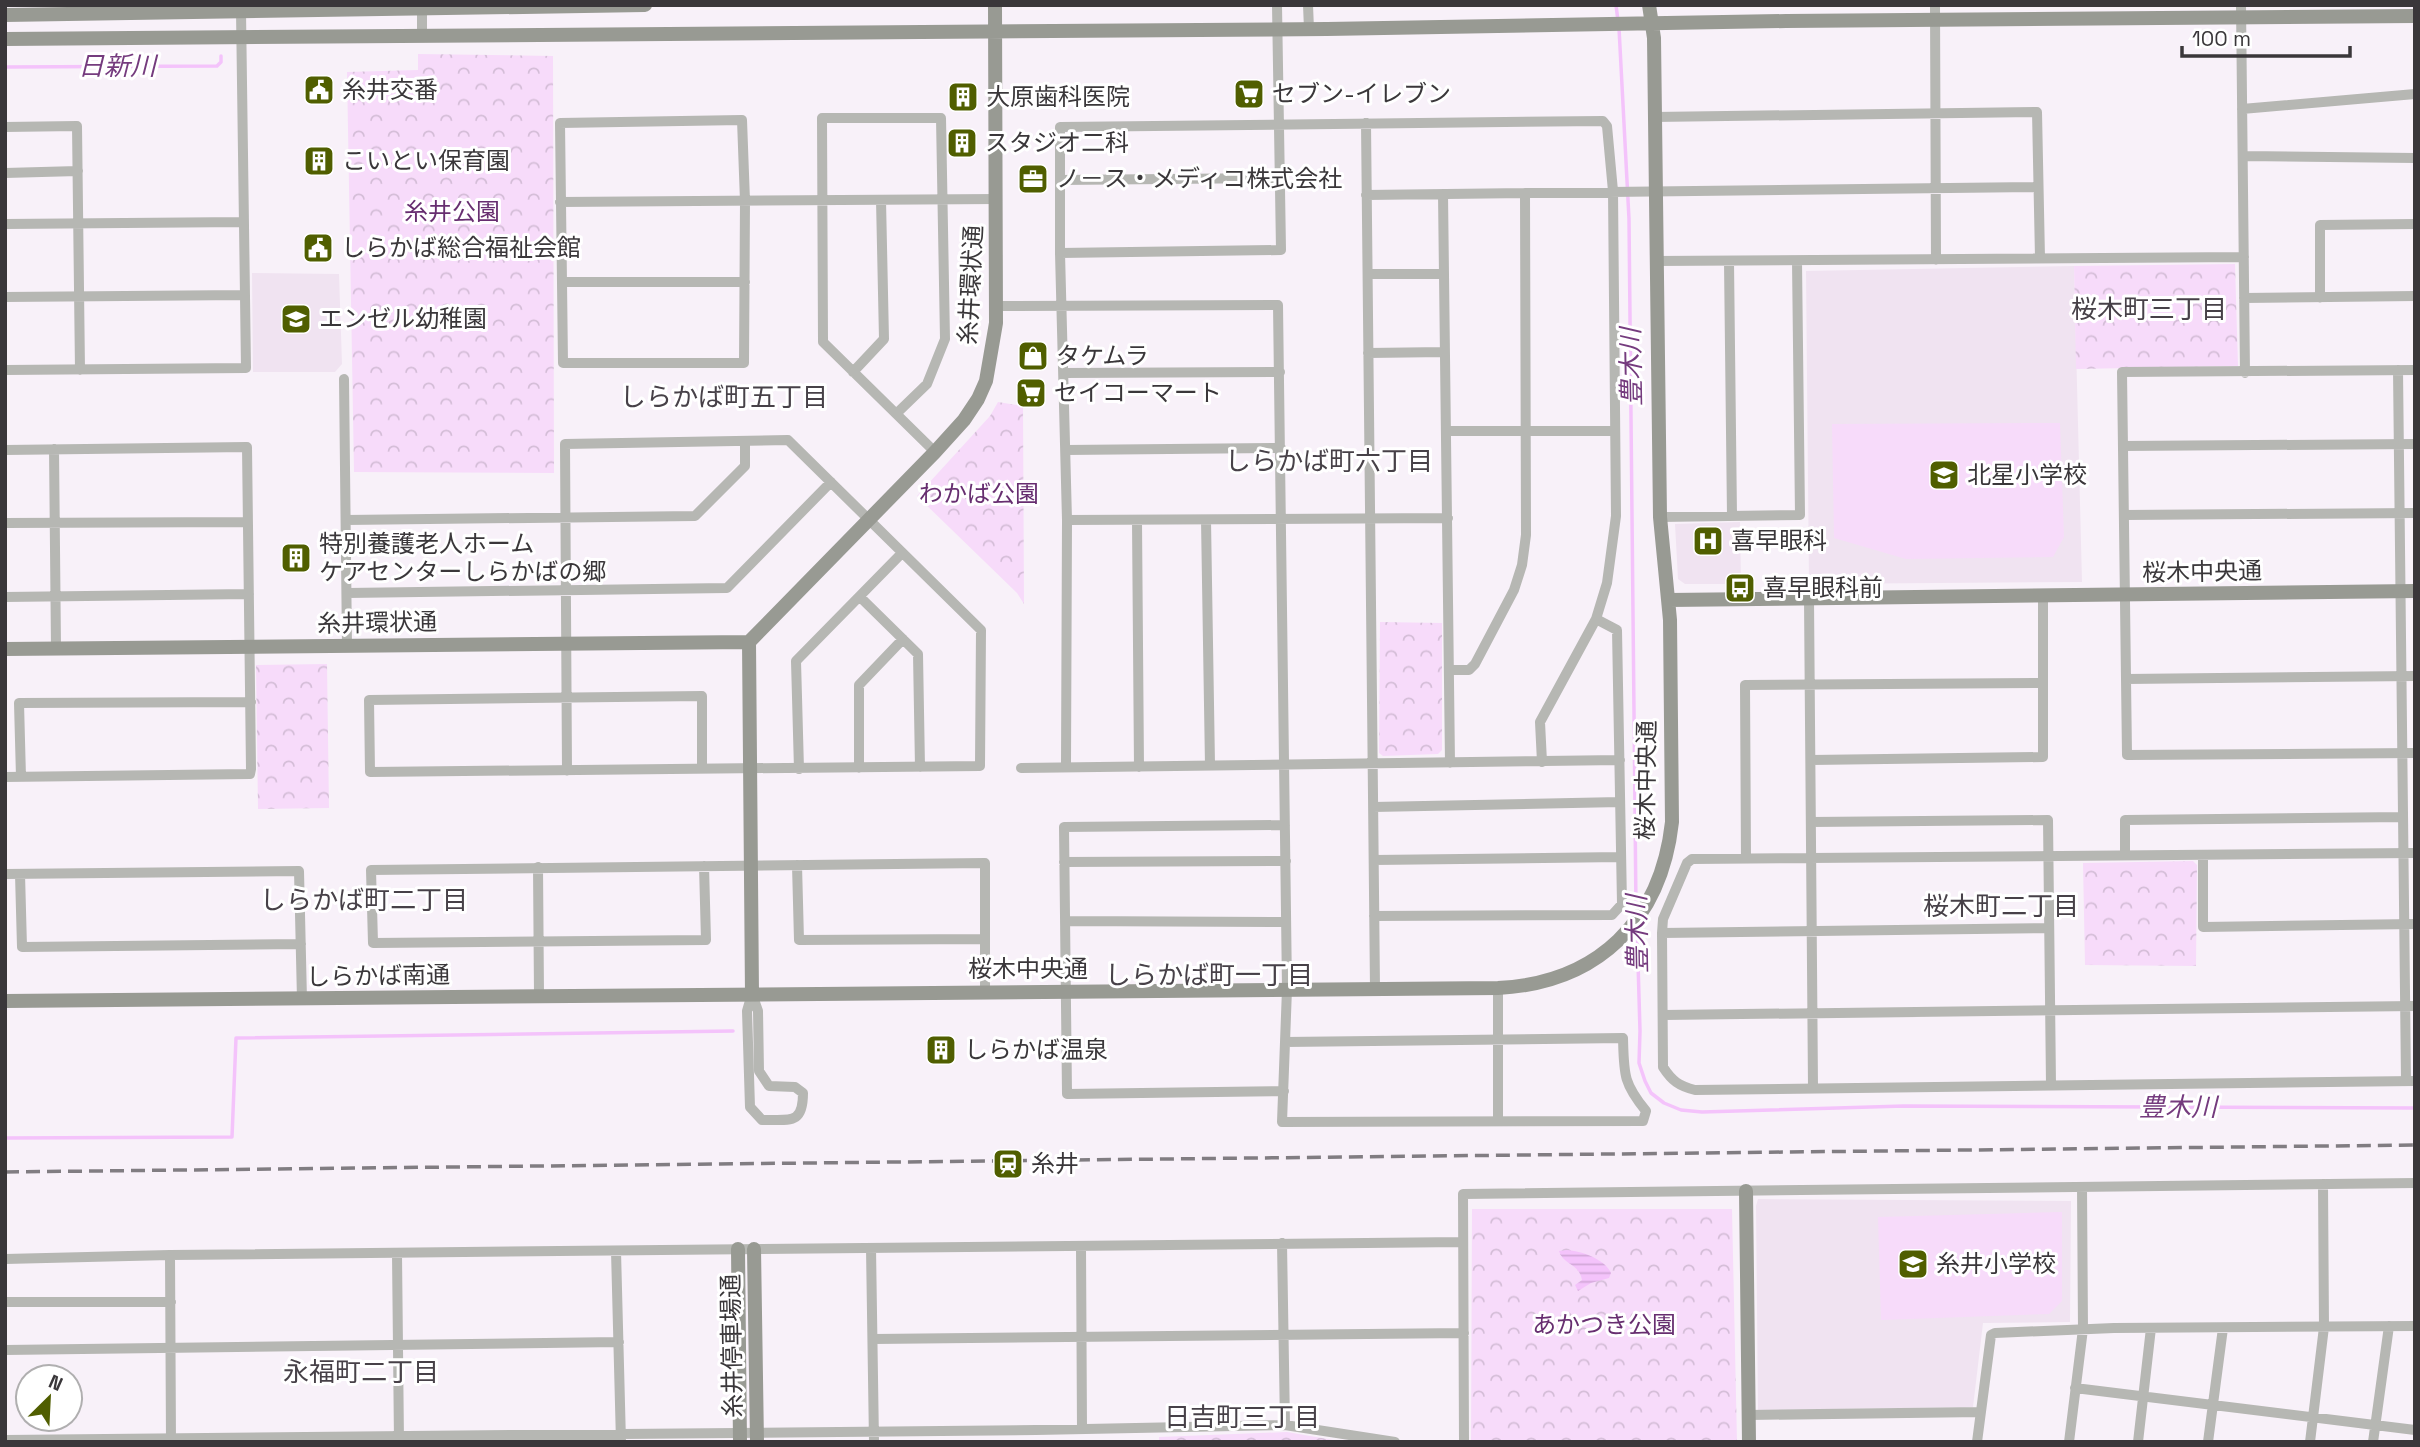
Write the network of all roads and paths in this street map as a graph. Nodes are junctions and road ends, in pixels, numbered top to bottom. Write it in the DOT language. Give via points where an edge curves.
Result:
graph roads {
  1 [pos="645,5"];
  2 [pos="995,5"];
  3 [pos="1277,5"];
  4 [pos="1308,5"];
  5 [pos="1649,5"];
  6 [pos="1935,5"];
  7 [pos="422,7"];
  8 [pos="241,11"];
  9 [pos="2241,11"];
  10 [pos="5,15"];
  11 [pos="2415,16"];
  12 [pos="1935,21"];
  13 [pos="1652,23"];
  14 [pos="1278,29"];
  15 [pos="1309,29"];
  16 [pos="995,32"];
  17 [pos="422,35"];
  18 [pos="241,38"];
  19 [pos="5,39"];
  20 [pos="2415,94"];
  21 [pos="2242,109"];
  22 [pos="1935,114"];
  23 [pos="1654,117"];
  24 [pos="1279,123"];
  25 [pos="1366,123"];
  26 [pos="5,127"];
  27 [pos="2243,156"];
  28 [pos="2415,158"];
  29 [pos="78,171"];
  30 [pos="5,173"];
  31 [pos="1279,178"];
  32 [pos="1060,180"];
  33 [pos="1936,186"];
  34 [pos="2038,187"];
  35 [pos="1655,190"];
  36 [pos="1616,191"];
  37 [pos="1525,193"];
  38 [pos="1443,194"];
  39 [pos="1366,195"];
  40 [pos="943,199"];
  41 [pos="997,199"];
  42 [pos="822,200"];
  43 [pos="881,200"];
  44 [pos="744,201"];
  45 [pos="560,202"];
  46 [pos="244,222"];
  47 [pos="5,224"];
  48 [pos="78,224"];
  49 [pos="2415,224"];
  50 [pos="1060,253"];
  51 [pos="2244,257"];
  52 [pos="2039,258"];
  53 [pos="1936,260"];
  54 [pos="1656,261"];
  55 [pos="1797,261"];
  56 [pos="1729,262"];
  57 [pos="1368,274"];
  58 [pos="1444,274"];
  59 [pos="563,282"];
  60 [pos="744,282"];
  61 [pos="245,295"];
  62 [pos="2415,296"];
  63 [pos="5,297"];
  64 [pos="78,297"];
  65 [pos="2244,298"];
  66 [pos="2320,298"];
  67 [pos="1062,305"];
  68 [pos="998,306"];
  69 [pos="1445,352"];
  70 [pos="1368,354"];
  71 [pos="5,370"];
  72 [pos="80,370"];
  73 [pos="2398,370"];
  74 [pos="2415,370"];
  75 [pos="853,372"];
  76 [pos="1280,372"];
  77 [pos="1063,373"];
  78 [pos="2245,373"];
  79 [pos="344,379"];
  80 [pos="897,413"];
  81 [pos="1446,430"];
  82 [pos="1525,430"];
  83 [pos="1615,430"];
  84 [pos="745,442"];
  85 [pos="2399,444"];
  86 [pos="2415,444"];
  87 [pos="2123,446"];
  88 [pos="1280,448"];
  89 [pos="54,449"];
  90 [pos="5,450"];
  91 [pos="1066,450"];
  92 [pos="935,452"];
  93 [pos="831,482"];
  94 [pos="2400,513"];
  95 [pos="2415,513"];
  96 [pos="2124,515"];
  97 [pos="1732,516"];
  98 [pos="1660,517"];
  99 [pos="565,518"];
  100 [pos="1448,518"];
  101 [pos="869,519"];
  102 [pos="1369,519"];
  103 [pos="346,520"];
  104 [pos="1067,520"];
  105 [pos="1206,520"];
  106 [pos="1282,520"];
  107 [pos="1137,521"];
  108 [pos="248,522"];
  109 [pos="5,523"];
  110 [pos="54,523"];
  111 [pos="902,553"];
  112 [pos="566,590"];
  113 [pos="2408,591"];
  114 [pos="347,593"];
  115 [pos="249,594"];
  116 [pos="54,596"];
  117 [pos="2125,596"];
  118 [pos="5,597"];
  119 [pos="860,597"];
  120 [pos="2043,597"];
  121 [pos="1809,599"];
  122 [pos="1669,600"];
  123 [pos="1596,619"];
  124 [pos="903,639"];
  125 [pos="749,642"];
  126 [pos="567,644"];
  127 [pos="348,646"];
  128 [pos="250,647"];
  129 [pos="56,648"];
  130 [pos="5,649"];
  131 [pos="1449,670"];
  132 [pos="2402,676"];
  133 [pos="2415,676"];
  134 [pos="2126,679"];
  135 [pos="2043,683"];
  136 [pos="1810,685"];
  137 [pos="566,697"];
  138 [pos="250,702"];
  139 [pos="2403,753"];
  140 [pos="2415,753"];
  141 [pos="1620,760"];
  142 [pos="1811,760"];
  143 [pos="1542,762"];
  144 [pos="1450,763"];
  145 [pos="1283,764"];
  146 [pos="1372,764"];
  147 [pos="1210,765"];
  148 [pos="920,767"];
  149 [pos="1139,767"];
  150 [pos="750,768"];
  151 [pos="859,768"];
  152 [pos="1021,768"];
  153 [pos="1066,768"];
  154 [pos="702,769"];
  155 [pos="799,769"];
  156 [pos="567,771"];
  157 [pos="21,776"];
  158 [pos="5,777"];
  159 [pos="2409,792"];
  160 [pos="1620,802"];
  161 [pos="1373,807"];
  162 [pos="2403,817"];
  163 [pos="1811,822"];
  164 [pos="1285,825"];
  165 [pos="2409,853"];
  166 [pos="2125,855"];
  167 [pos="2203,855"];
  168 [pos="2049,856"];
  169 [pos="1621,857"];
  170 [pos="1811,858"];
  171 [pos="1746,859"];
  172 [pos="1286,860"];
  173 [pos="1374,860"];
  174 [pos="1064,862"];
  175 [pos="797,865"];
  176 [pos="704,866"];
  177 [pos="752,866"];
  178 [pos="538,867"];
  179 [pos="5,874"];
  180 [pos="20,874"];
  181 [pos="1374,916"];
  182 [pos="1065,922"];
  183 [pos="1286,922"];
  184 [pos="2410,925"];
  185 [pos="2049,928"];
  186 [pos="1812,931"];
  187 [pos="1662,933"];
  188 [pos="985,939"];
  189 [pos="539,943"];
  190 [pos="301,944"];
  191 [pos="1375,988"];
  192 [pos="1498,988"];
  193 [pos="1287,989"];
  194 [pos="985,992"];
  195 [pos="1066,992"];
  196 [pos="752,993"];
  197 [pos="539,995"];
  198 [pos="302,1000"];
  199 [pos="5,1001"];
  200 [pos="2410,1006"];
  201 [pos="2050,1010"];
  202 [pos="1812,1013"];
  203 [pos="1664,1014"];
  204 [pos="1498,1040"];
  205 [pos="1286,1042"];
  206 [pos="2411,1081"];
  207 [pos="2051,1085"];
  208 [pos="1813,1087"];
  209 [pos="1284,1091"];
  210 [pos="1498,1121"];
  211 [pos="2415,1183"];
  212 [pos="2323,1184"];
  213 [pos="2082,1187"];
  214 [pos="1746,1191"];
  215 [pos="1462,1242"];
  216 [pos="1282,1243"];
  217 [pos="1081,1246"];
  218 [pos="871,1248"];
  219 [pos="754,1249"];
  220 [pos="738,1250"];
  221 [pos="617,1251"];
  222 [pos="397,1254"];
  223 [pos="170,1255"];
  224 [pos="5,1259"];
  225 [pos="5,1302"];
  226 [pos="171,1302"];
  227 [pos="2389,1326"];
  228 [pos="2415,1326"];
  229 [pos="2324,1327"];
  230 [pos="2151,1328"];
  231 [pos="2223,1328"];
  232 [pos="2083,1329"];
  233 [pos="1464,1333"];
  234 [pos="1285,1334"];
  235 [pos="1081,1337"];
  236 [pos="874,1339"];
  237 [pos="619,1342"];
  238 [pos="397,1345"];
  239 [pos="172,1347"];
  240 [pos="5,1350"];
  241 [pos="2076,1388"];
  242 [pos="2144,1396"];
  243 [pos="2213,1405"];
  244 [pos="1981,1412"];
  245 [pos="1749,1415"];
  246 [pos="2313,1418"];
  247 [pos="1285,1425"];
  248 [pos="2376,1425"];
  249 [pos="1082,1428"];
  250 [pos="1036,1430"];
  251 [pos="2415,1430"];
  252 [pos="873,1436"];
  253 [pos="739,1437"];
  254 [pos="757,1437"];
  255 [pos="621,1438"];
  256 [pos="301,1439"];
  257 [pos="399,1439"];
  258 [pos="5,1440"];
  259 [pos="171,1441"];
  260 [pos="1036,1442"];
  261 [pos="1395,1442"];
  262 [pos="1464,1442"];
  263 [pos="1749,1442"];
  264 [pos="1977,1442"];
  265 [pos="2069,1442"];
  266 [pos="2138,1442"];
  267 [pos="2208,1442"];
  268 [pos="2310,1442"];
  269 [pos="2373,1442"];
  1 -- 7 [label="street"];
  2 -- 16 [label="street, 糸井環状通"];
  3 -- 14 [label="street"];
  4 -- 15 [label="street"];
  5 -- 13 [label="street"];
  6 -- 12 [label="street"];
  7 -- 8 [label="street"];
  7 -- 17 [label="street"];
  8 -- 10 [label="street"];
  8 -- 18 [label="street"];
  9 -- 11 [label="street"];
  9 -- 12 [label="street"];
  9 -- 21 [label="street"];
  12 -- 13 [label="street"];
  12 -- 22 [label="street"];
  13 -- 15 [label="street"];
  13 -- 23 [label="street"];
  14 -- 15 [label="street"];
  14 -- 16 [label="street"];
  14 -- 24 [label="street"];
  16 -- 17 [label="street"];
  16 -- 41 [label="street, 糸井環状通"];
  17 -- 18 [label="street"];
  18 -- 19 [label="street"];
  18 -- 46 [label="street"];
  20 -- 21 [label="street"];
  21 -- 27 [label="street"];
  22 -- 23 [label="street"];
  22 -- 33 [label="street"];
  22 -- 34 [label="street" via="2037,112"];
  23 -- 35 [label="street"];
  24 -- 25 [label="street"];
  24 -- 31 [label="street"];
  24 -- 32 [label="street" via="1060,127"];
  25 -- 36 [label="street" via="1603,121"];
  25 -- 39 [label="street"];
  26 -- 29 [label="street" via="77,126"];
  27 -- 28 [label="street"];
  27 -- 51 [label="street"];
  29 -- 30 [label="street"];
  29 -- 48 [label="street"];
  31 -- 32 [label="street"];
  31 -- 50 [label="street" via="1281,250"];
  32 -- 50 [label="street"];
  33 -- 34 [label="street"];
  33 -- 35 [label="street"];
  33 -- 53 [label="street"];
  34 -- 52 [label="street"];
  35 -- 36 [label="street"];
  35 -- 54 [label="street"];
  36 -- 37 [label="street"];
  36 -- 83 [label="street"];
  37 -- 38 [label="street"];
  37 -- 82 [label="street"];
  38 -- 39 [label="street"];
  38 -- 58 [label="street"];
  39 -- 57 [label="street"];
  40 -- 41 [label="street"];
  40 -- 42 [label="street" via="941,118 822,118"];
  40 -- 43 [label="street"];
  40 -- 80 [label="street" via="945,339 927,384"];
  41 -- 68 [label="street, 糸井環状通"];
  42 -- 43 [label="street"];
  42 -- 44 [label="street"];
  42 -- 75 [label="street" via="823,342"];
  43 -- 75 [label="street" via="884,339"];
  44 -- 45 [label="street"];
  44 -- 45 [label="street" via="742,120 560,123"];
  44 -- 60 [label="street"];
  45 -- 59 [label="street"];
  46 -- 48 [label="street"];
  46 -- 61 [label="street"];
  47 -- 48 [label="street"];
  48 -- 64 [label="street"];
  49 -- 66 [label="street" via="2320,225"];
  50 -- 67 [label="street"];
  51 -- 52 [label="street"];
  51 -- 65 [label="street"];
  52 -- 53 [label="street"];
  53 -- 55 [label="street"];
  54 -- 56 [label="street"];
  54 -- 98 [label="street"];
  55 -- 56 [label="street"];
  55 -- 97 [label="street" via="1800,515"];
  56 -- 97 [label="street"];
  57 -- 58 [label="street"];
  57 -- 70 [label="street"];
  58 -- 69 [label="street"];
  59 -- 60 [label="street"];
  59 -- 60 [label="street" via="563,363 744,363"];
  61 -- 64 [label="street"];
  61 -- 72 [label="street" via="246,368"];
  62 -- 66 [label="street"];
  63 -- 64 [label="street"];
  64 -- 72 [label="street"];
  65 -- 66 [label="street"];
  65 -- 78 [label="street"];
  67 -- 68 [label="street"];
  67 -- 76 [label="street" via="1278,305"];
  67 -- 77 [label="street"];
  68 -- 92 [label="street, 糸井環状通" via="986,382 964,419"];
  69 -- 70 [label="street"];
  69 -- 81 [label="street"];
  70 -- 102 [label="street"];
  71 -- 72 [label="street"];
  73 -- 74 [label="street"];
  73 -- 78 [label="street"];
  73 -- 85 [label="street"];
  75 -- 80 [label="street"];
  76 -- 77 [label="street"];
  76 -- 88 [label="street"];
  77 -- 91 [label="street"];
  78 -- 87 [label="street" via="2122,372"];
  79 -- 103 [label="street"];
  80 -- 92 [label="street"];
  81 -- 82 [label="street"];
  81 -- 100 [label="street"];
  82 -- 83 [label="street"];
  82 -- 131 [label="street" via="1522,565 1475,664 1469,670"];
  83 -- 123 [label="street" via="1616,516 1607,583"];
  84 -- 93 [label="street" via="788,440"];
  84 -- 99 [label="street" via="745,466 695,516"];
  84 -- 99 [label="street" via="565,444"];
  85 -- 86 [label="street"];
  85 -- 87 [label="street"];
  85 -- 94 [label="street"];
  87 -- 96 [label="street"];
  88 -- 91 [label="street"];
  88 -- 106 [label="street"];
  89 -- 90 [label="street"];
  89 -- 108 [label="street" via="247,447"];
  89 -- 110 [label="street"];
  91 -- 104 [label="street"];
  92 -- 101 [label="street, 糸井環状通"];
  93 -- 101 [label="street"];
  93 -- 112 [label="street" via="727,588"];
  94 -- 95 [label="street"];
  94 -- 96 [label="street"];
  94 -- 113 [label="street"];
  96 -- 117 [label="street"];
  97 -- 98 [label="street"];
  98 -- 122 [label="street"];
  99 -- 103 [label="street"];
  99 -- 112 [label="street"];
  100 -- 102 [label="street"];
  100 -- 131 [label="street"];
  101 -- 111 [label="street"];
  101 -- 125 [label="street, 糸井環状通"];
  102 -- 106 [label="street"];
  102 -- 146 [label="street"];
  103 -- 114 [label="street"];
  104 -- 107 [label="street"];
  104 -- 153 [label="street"];
  105 -- 106 [label="street"];
  105 -- 107 [label="street"];
  105 -- 147 [label="street"];
  106 -- 145 [label="street"];
  107 -- 149 [label="street"];
  108 -- 110 [label="street"];
  108 -- 115 [label="street"];
  109 -- 110 [label="street"];
  110 -- 116 [label="street"];
  111 -- 119 [label="street"];
  111 -- 148 [label="street" via="981,630 980,766"];
  112 -- 114 [label="street"];
  112 -- 126 [label="street"];
  113 -- 117 [label="street, 桜木中央通"];
  113 -- 132 [label="street"];
  114 -- 127 [label="street"];
  115 -- 116 [label="street"];
  115 -- 128 [label="street"];
  116 -- 118 [label="street"];
  116 -- 129 [label="street"];
  117 -- 120 [label="street, 桜木中央通"];
  117 -- 134 [label="street"];
  119 -- 124 [label="street"];
  119 -- 155 [label="street" via="796,661"];
  120 -- 121 [label="street, 桜木中央通"];
  120 -- 135 [label="street"];
  121 -- 122 [label="street, 桜木中央通"];
  121 -- 136 [label="street"];
  122 -- 192 [label="street, 桜木中央通" via="1672,822 1660,878 1644,911 1614,945 1548,982"];
  123 -- 141 [label="street" via="1617,630"];
  123 -- 143 [label="street" via="1540,722"];
  124 -- 148 [label="street" via="918,654"];
  124 -- 151 [label="street" via="859,685"];
  125 -- 126 [label="street, 糸井環状通"];
  125 -- 150 [label="street"];
  126 -- 127 [label="street, 糸井環状通"];
  126 -- 137 [label="street"];
  127 -- 128 [label="street, 糸井環状通"];
  128 -- 129 [label="street, 糸井環状通"];
  128 -- 138 [label="street"];
  129 -- 130 [label="street, 糸井環状通"];
  131 -- 144 [label="street"];
  132 -- 133 [label="street"];
  132 -- 134 [label="street"];
  132 -- 139 [label="street"];
  134 -- 139 [label="street" via="2127,755"];
  135 -- 136 [label="street"];
  135 -- 142 [label="street" via="2043,757"];
  136 -- 142 [label="street"];
  136 -- 171 [label="street" via="1745,685"];
  137 -- 154 [label="street" via="702,696"];
  137 -- 156 [label="street"];
  137 -- 156 [label="street" via="369,700 370,772"];
  138 -- 157 [label="street" via="250,774"];
  138 -- 157 [label="street" via="19,703"];
  139 -- 140 [label="street"];
  139 -- 159 [label="street"];
  141 -- 143 [label="street"];
  141 -- 160 [label="street"];
  142 -- 163 [label="street"];
  143 -- 144 [label="street"];
  144 -- 146 [label="street"];
  145 -- 146 [label="street"];
  145 -- 147 [label="street"];
  145 -- 164 [label="street"];
  146 -- 161 [label="street"];
  147 -- 149 [label="street"];
  148 -- 151 [label="street"];
  149 -- 153 [label="street"];
  150 -- 154 [label="street"];
  150 -- 155 [label="street"];
  150 -- 177 [label="street"];
  151 -- 155 [label="street"];
  152 -- 153 [label="street"];
  154 -- 156 [label="street"];
  157 -- 158 [label="street"];
  159 -- 162 [label="street"];
  160 -- 161 [label="street"];
  160 -- 169 [label="street"];
  161 -- 173 [label="street"];
  162 -- 165 [label="street"];
  162 -- 166 [label="street" via="2125,820"];
  163 -- 168 [label="street" via="2048,820"];
  163 -- 170 [label="street"];
  164 -- 172 [label="street"];
  164 -- 174 [label="street" via="1064,827"];
  165 -- 167 [label="street"];
  165 -- 184 [label="street"];
  166 -- 167 [label="street"];
  166 -- 168 [label="street"];
  167 -- 184 [label="street" via="2203,927"];
  168 -- 170 [label="street"];
  168 -- 185 [label="street"];
  169 -- 173 [label="street"];
  169 -- 181 [label="street" via="1622,904 1612,915"];
  170 -- 171 [label="street"];
  170 -- 186 [label="street"];
  171 -- 187 [label="street" via="1692,859 1687,863 1663,919"];
  172 -- 174 [label="street"];
  172 -- 183 [label="street"];
  173 -- 181 [label="street"];
  174 -- 182 [label="street"];
  175 -- 177 [label="street"];
  175 -- 188 [label="street" via="799,940"];
  175 -- 188 [label="street" via="985,863"];
  176 -- 177 [label="street"];
  176 -- 178 [label="street"];
  176 -- 189 [label="street" via="706,940"];
  177 -- 196 [label="street"];
  178 -- 189 [label="street"];
  178 -- 189 [label="street" via="371,870 373,943"];
  179 -- 180 [label="street"];
  180 -- 190 [label="street" via="23,947"];
  180 -- 190 [label="street" via="299,871"];
  181 -- 191 [label="street"];
  182 -- 183 [label="street"];
  182 -- 195 [label="street"];
  183 -- 193 [label="street"];
  184 -- 200 [label="street"];
  185 -- 186 [label="street"];
  185 -- 201 [label="street"];
  186 -- 187 [label="street"];
  186 -- 202 [label="street"];
  187 -- 203 [label="street"];
  188 -- 194 [label="street"];
  189 -- 197 [label="street"];
  190 -- 198 [label="street"];
  191 -- 192 [label="street, 桜木中央通"];
  191 -- 193 [label="street, 桜木中央通"];
  192 -- 204 [label="street"];
  193 -- 195 [label="street, 桜木中央通"];
  193 -- 205 [label="street"];
  194 -- 195 [label="street, 桜木中央通"];
  194 -- 196 [label="street, 桜木中央通"];
  195 -- 209 [label="street" via="1067,1094"];
  196 -- 196 [label="street" via="758,1011 759,1071 769,1086 795,1087 803,1093 803,1109 794,1119 762,1120 750,1107 747,1011"];
  196 -- 197 [label="street, しらかば南通"];
  197 -- 198 [label="street, しらかば南通"];
  198 -- 199 [label="street, しらかば南通"];
  200 -- 201 [label="street"];
  200 -- 206 [label="street"];
  201 -- 202 [label="street"];
  201 -- 207 [label="street"];
  202 -- 203 [label="street"];
  202 -- 208 [label="street"];
  203 -- 208 [label="street" via="1663,1067 1683,1087"];
  204 -- 205 [label="street"];
  204 -- 210 [label="street"];
  204 -- 210 [label="street" via="1623,1038 1630,1092 1646,1111 1643,1121"];
  205 -- 209 [label="street"];
  206 -- 207 [label="street"];
  207 -- 208 [label="street"];
  209 -- 210 [label="street" via="1282,1122"];
  211 -- 212 [label="street"];
  212 -- 213 [label="street"];
  212 -- 229 [label="street"];
  213 -- 214 [label="street"];
  213 -- 232 [label="street"];
  214 -- 215 [label="street" via="1463,1194"];
  214 -- 245 [label="street"];
  215 -- 216 [label="street"];
  215 -- 233 [label="street"];
  216 -- 217 [label="street"];
  216 -- 234 [label="street"];
  217 -- 218 [label="street"];
  217 -- 235 [label="street"];
  218 -- 219 [label="street"];
  218 -- 236 [label="street"];
  219 -- 220 [label="street"];
  219 -- 254 [label="street, 糸井停車場通"];
  220 -- 221 [label="street"];
  220 -- 253 [label="street, 糸井停車場通"];
  221 -- 222 [label="street"];
  221 -- 237 [label="street"];
  222 -- 223 [label="street"];
  222 -- 238 [label="street"];
  223 -- 224 [label="street"];
  223 -- 226 [label="street"];
  225 -- 226 [label="street"];
  226 -- 239 [label="street"];
  227 -- 228 [label="street"];
  227 -- 229 [label="street"];
  227 -- 248 [label="street"];
  229 -- 231 [label="street"];
  229 -- 246 [label="street"];
  230 -- 231 [label="street"];
  230 -- 232 [label="street"];
  230 -- 242 [label="street"];
  231 -- 243 [label="street"];
  232 -- 241 [label="street"];
  232 -- 244 [label="street" via="1991,1335"];
  233 -- 234 [label="street"];
  233 -- 262 [label="street"];
  234 -- 235 [label="street"];
  234 -- 247 [label="street"];
  235 -- 236 [label="street"];
  235 -- 249 [label="street"];
  236 -- 252 [label="street"];
  237 -- 238 [label="street"];
  237 -- 255 [label="street"];
  238 -- 239 [label="street"];
  238 -- 257 [label="street"];
  239 -- 240 [label="street"];
  239 -- 259 [label="street"];
  241 -- 242 [label="street"];
  241 -- 265 [label="street"];
  242 -- 243 [label="street"];
  242 -- 266 [label="street"];
  243 -- 246 [label="street"];
  243 -- 267 [label="street"];
  244 -- 245 [label="street"];
  244 -- 264 [label="street"];
  245 -- 263 [label="street"];
  246 -- 248 [label="street"];
  246 -- 268 [label="street"];
  247 -- 249 [label="street"];
  247 -- 261 [label="street"];
  248 -- 251 [label="street"];
  248 -- 269 [label="street"];
  249 -- 250 [label="street"];
  250 -- 252 [label="street"];
  250 -- 260 [label="street"];
  252 -- 254 [label="street"];
  253 -- 254 [label="street"];
  253 -- 255 [label="street"];
  255 -- 257 [label="street"];
  256 -- 257 [label="street"];
  256 -- 259 [label="street"];
  258 -- 259 [label="street"];
}
